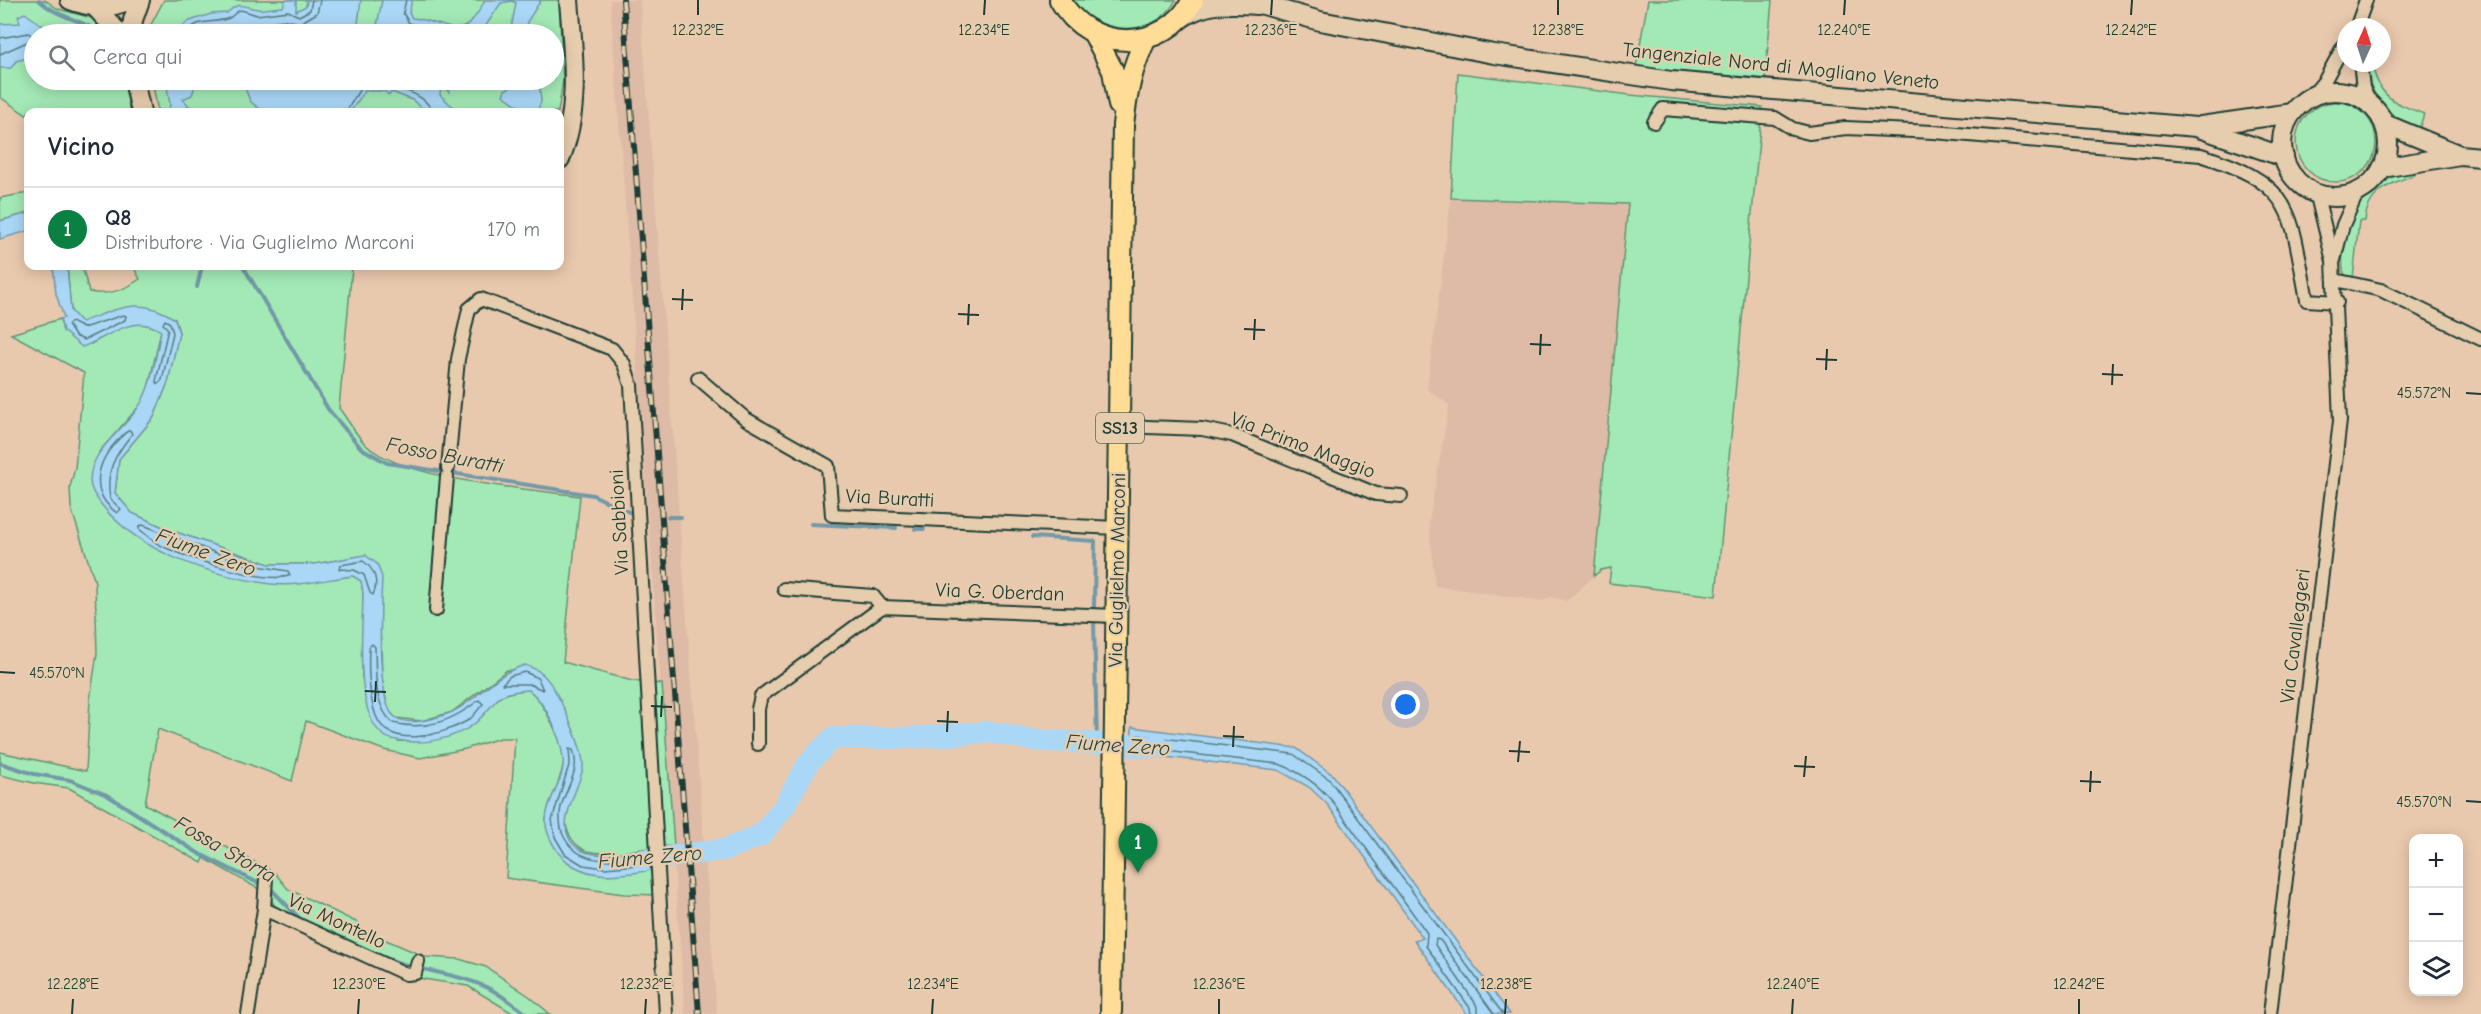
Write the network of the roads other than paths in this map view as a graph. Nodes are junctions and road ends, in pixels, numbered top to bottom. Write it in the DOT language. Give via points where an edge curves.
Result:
graph roads {
  1 [pos="70,0"];
  2 [pos="130,0"];
  3 [pos="140,0"];
  4 [pos="569,0"];
  5 [pos="1193,0"];
  6 [pos="2366,0"];
  7 [pos="1059,2"];
  8 [pos="1252,3"];
  9 [pos="95,7"];
  10 [pos="2360,18"];
  11 [pos="1179,19"];
  12 [pos="111,24"];
  13 [pos="133,24"];
  14 [pos="1094,34"];
  15 [pos="1146,39"];
  16 [pos="2337,58"];
  17 [pos="2361,72"];
  18 [pos="136,90"];
  19 [pos="2311,97"];
  20 [pos="2370,103"];
  21 [pos="140,108"];
  22 [pos="2292,113"];
  23 [pos="1654,122"];
  24 [pos="2385,124"];
  25 [pos="1123,125"];
  26 [pos="2196,127"];
  27 [pos="564,146"];
  28 [pos="2460,155"];
  29 [pos="2284,157"];
  30 [pos="2481,157"];
  31 [pos="2382,168"];
  32 [pos="2358,191"];
  33 [pos="2316,192"];
  34 [pos="2333,261"];
  35 [pos="2335,280"];
  36 [pos="2337,302"];
  37 [pos="2481,339"];
  38 [pos="698,378"];
  39 [pos="1120,426"];
  40 [pos="1401,496"];
  41 [pos="1117,528"];
  42 [pos="784,589"];
  43 [pos="882,607"];
  44 [pos="436,610"];
  45 [pos="1116,616"];
  46 [pos="758,744"];
  47 [pos="266,884"];
  48 [pos="264,909"];
  49 [pos="417,967"];
  50 [pos="248,1014"];
  51 [pos="666,1014"];
  52 [pos="1111,1014"];
  53 [pos="2270,1014"];
  1 -- 9 [label="main road"];
  2 -- 9 [label="main road"];
  3 -- 13 [label="main road"];
  4 -- 27 [label="main road" via="574,95"];
  5 -- 11 [label="main road, Via Guglielmo Marconi / SS13"];
  6 -- 10 [label="street"];
  7 -- 14 [label="main road, Via Guglielmo Marconi / SS13"];
  8 -- 11 [label="main road, Tangenziale Nord di Mogliano Veneto" via="1215,4"];
  8 -- 26 [label="main road, Tangenziale Nord di Mogliano Veneto" via="1320,21 1494,54 1671,81"];
  9 -- 12 [label="main road"];
  11 -- 15 [label="main road, Via Guglielmo Marconi / SS13"];
  14 -- 15 [label="main road, Via Guglielmo Marconi / SS13" via="1118,41"];
  14 -- 25 [label="main road, Via Guglielmo Marconi / SS13" via="1113,71"];
  15 -- 25 [label="main road, Via Guglielmo Marconi / SS13" via="1134,62"];
  16 -- 19 [label="street"];
  17 -- 20 [label="street"];
  18 -- 21 [label="main road"];
  19 -- 20 [label="main road" via="2335,91 2354,94"];
  19 -- 22 [label="main road"];
  20 -- 24 [label="main road"];
  22 -- 26 [label="main road"];
  22 -- 29 [label="main road" via="2283,140"];
  23 -- 36 [label="street" via="1663,109 1775,118 1809,133 1846,128 1934,132 2201,155 2240,167 2270,188 2287,209 2298,240 2307,300"];
  24 -- 28 [label="main road"];
  24 -- 31 [label="main road" via="2388,147"];
  25 -- 39 [label="main road, Via Guglielmo Marconi / SS13"];
  26 -- 29 [label="main road"];
  28 -- 30 [label="main road"];
  28 -- 31 [label="main road"];
  29 -- 33 [label="main road" via="2301,183"];
  31 -- 32 [label="main road"];
  32 -- 33 [label="main road" via="2344,196"];
  32 -- 34 [label="street"];
  33 -- 34 [label="street"];
  34 -- 35 [label="street, Via Cavalleggeri"];
  35 -- 36 [label="street, Via Cavalleggeri"];
  35 -- 37 [label="street" via="2381,290"];
  36 -- 53 [label="street, Via Cavalleggeri" via="2340,421"];
  38 -- 41 [label="street, Via Buratti" via="746,419 828,466 832,515"];
  39 -- 40 [label="street, Via Primo Maggio" via="1202,429 1232,435 1376,494"];
  39 -- 41 [label="main road, Via Guglielmo Marconi / SS13"];
  41 -- 45 [label="main road, Via Guglielmo Marconi / SS13"];
  42 -- 43 [label="street, Via G. Oberdan" via="873,596"];
  43 -- 45 [label="street, Via G. Oberdan"];
  43 -- 46 [label="street" via="761,696"];
  44 -- 51 [label="street, Via Sabbioni" via="458,359 469,309 481,298 612,349 624,364 631,385"];
  45 -- 52 [label="main road, Via Guglielmo Marconi / SS13"];
  47 -- 48 [label="street"];
  48 -- 49 [label="street, Via Montello" via="406,974"];
  48 -- 50 [label="street, Via Montello"];
}
